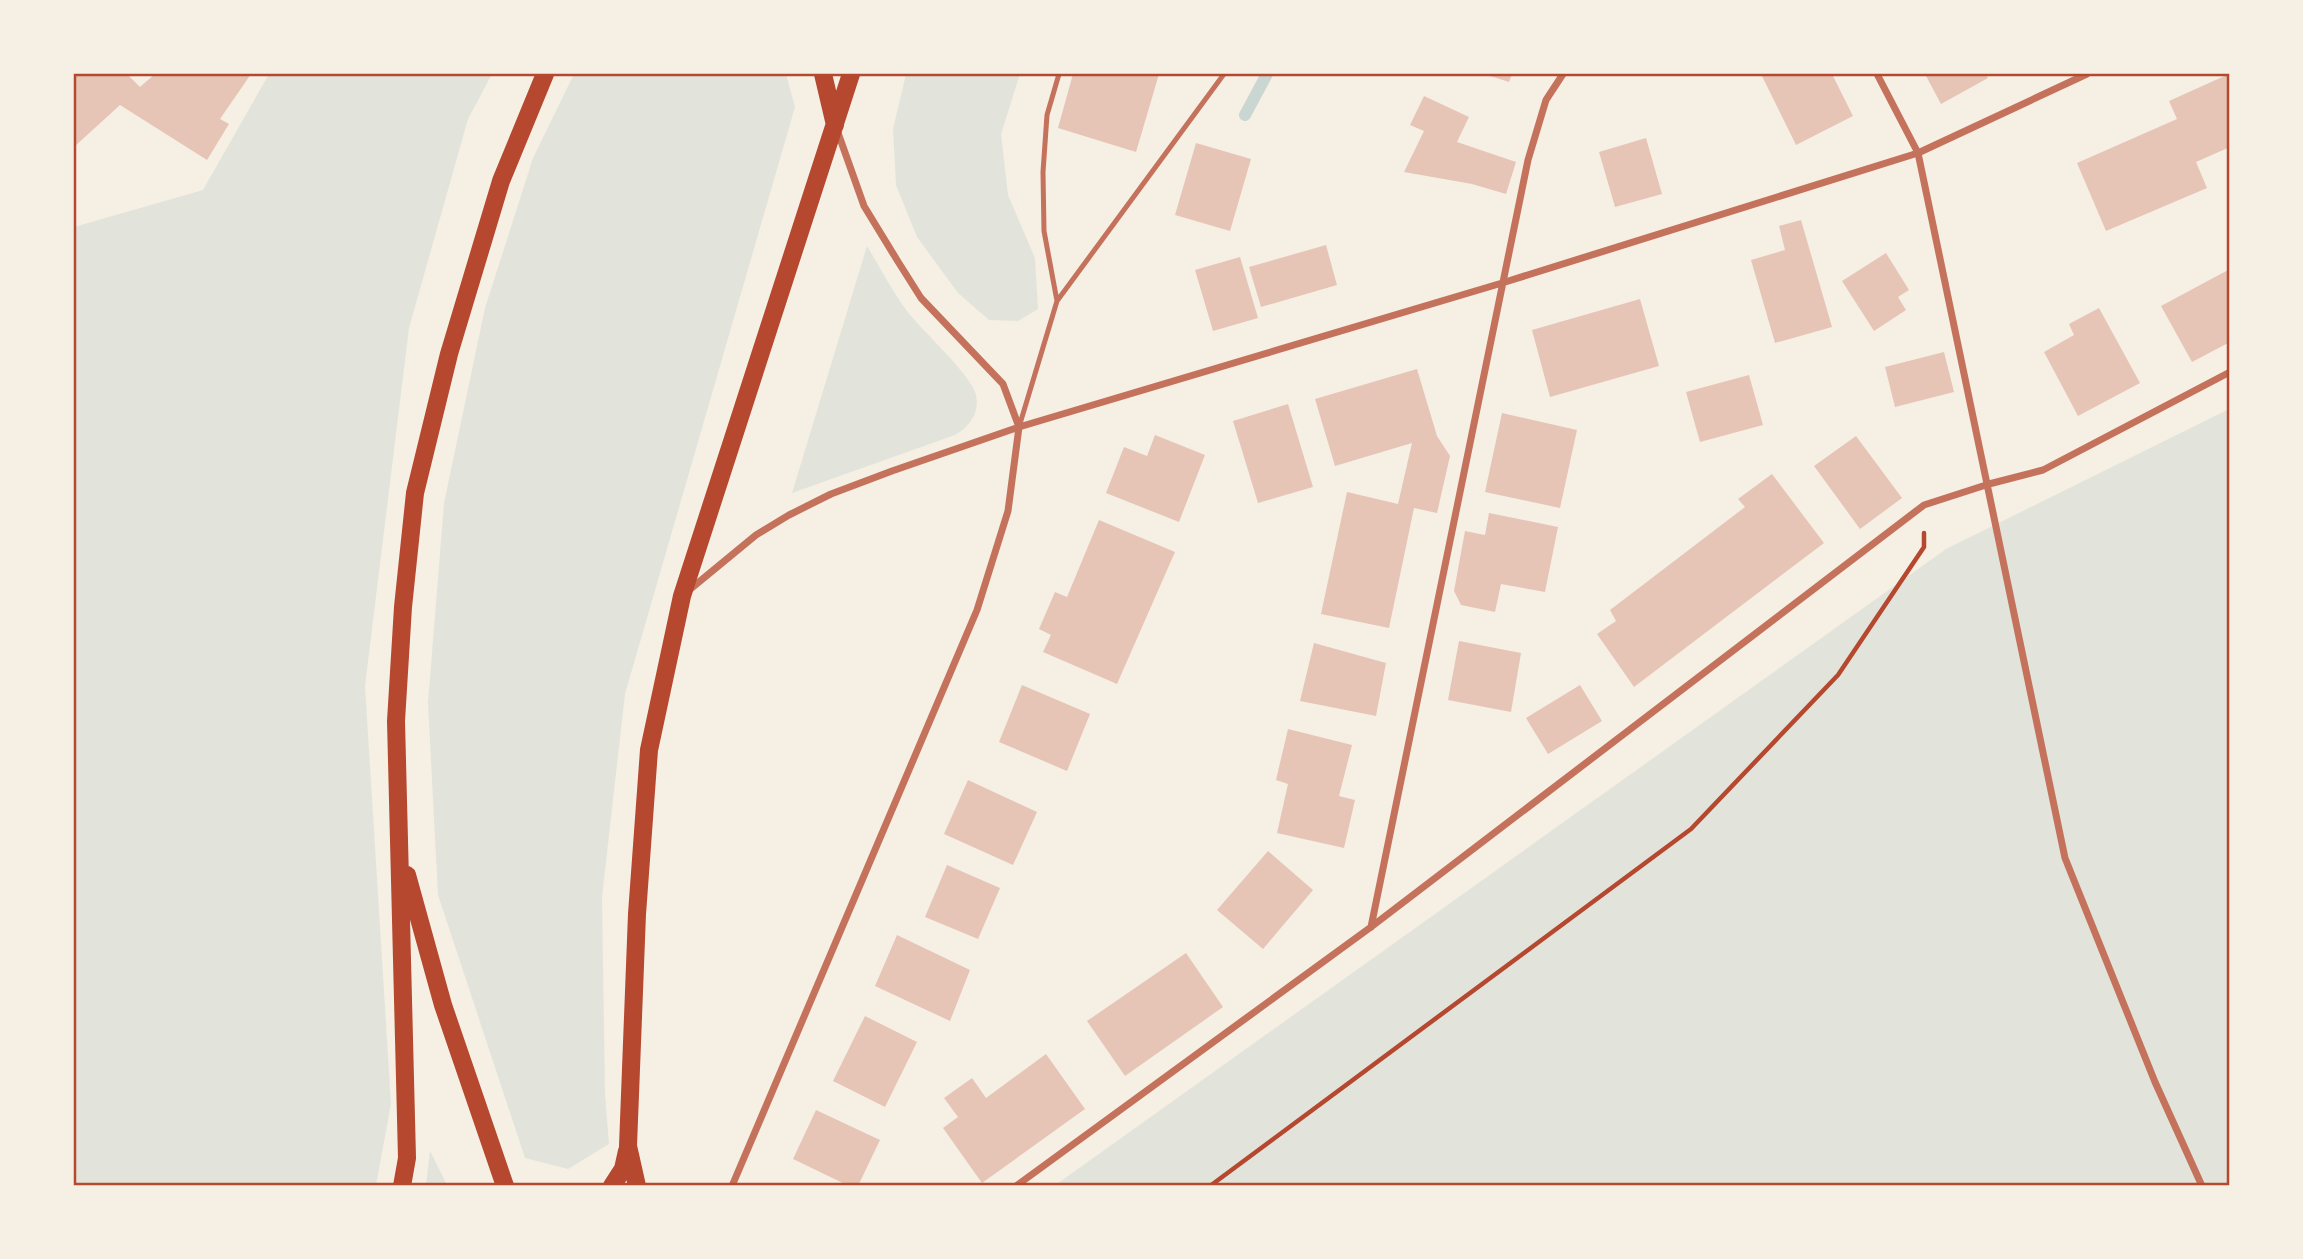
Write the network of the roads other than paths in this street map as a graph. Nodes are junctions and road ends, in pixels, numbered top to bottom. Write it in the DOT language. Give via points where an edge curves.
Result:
graph roads {
  1 [pos="545,74"];
  2 [pos="823,74"];
  3 [pos="851,74"];
  4 [pos="1059,74"];
  5 [pos="1224,74"];
  6 [pos="1563,74"];
  7 [pos="1877,74"];
  8 [pos="2087,74"];
  9 [pos="835,125"];
  10 [pos="1918,153"];
  11 [pos="1502,283"];
  12 [pos="1058,301"];
  13 [pos="2230,372"];
  14 [pos="1019,427"];
  15 [pos="1989,484"];
  16 [pos="682,596"];
  17 [pos="399,848"];
  18 [pos="1371,928"];
  19 [pos="628,1146"];
  20 [pos="402,1185"];
  21 [pos="507,1185"];
  22 [pos="612,1185"];
  23 [pos="637,1185"];
  24 [pos="732,1185"];
  25 [pos="1016,1185"];
  26 [pos="2202,1185"];
  1 -- 17 [label="main road" via="501,181 449,354 415,493 396,721"];
  2 -- 9 [label="main road"];
  3 -- 9 [label="main road"];
  4 -- 12 [label="lane" via="1047,115 1043,173 1044,231"];
  5 -- 12 [label="lane"];
  6 -- 11 [label="street" via="1546,100 1528,160"];
  7 -- 10 [label="street"];
  8 -- 10 [label="street"];
  9 -- 14 [label="street" via="864,206 921,298 1003,383"];
  9 -- 16 [label="main road"];
  10 -- 11 [label="street"];
  10 -- 15 [label="street"];
  11 -- 14 [label="street"];
  11 -- 18 [label="street"];
  12 -- 14 [label="lane"];
  13 -- 15 [label="street" via="2043,470"];
  14 -- 16 [label="street" via="831,494 789,514"];
  14 -- 24 [label="street" via="1008,511 977,610"];
  15 -- 18 [label="street" via="1924,505"];
  15 -- 26 [label="street" via="2065,858 2155,1082"];
  16 -- 19 [label="main road" via="649,750"];
  17 -- 20 [label="main road" via="407,1158"];
  17 -- 21 [label="main road" via="443,1005"];
  18 -- 25 [label="street"];
  19 -- 22 [label="main road" via="623,1169"];
  19 -- 23 [label="main road"];
}
